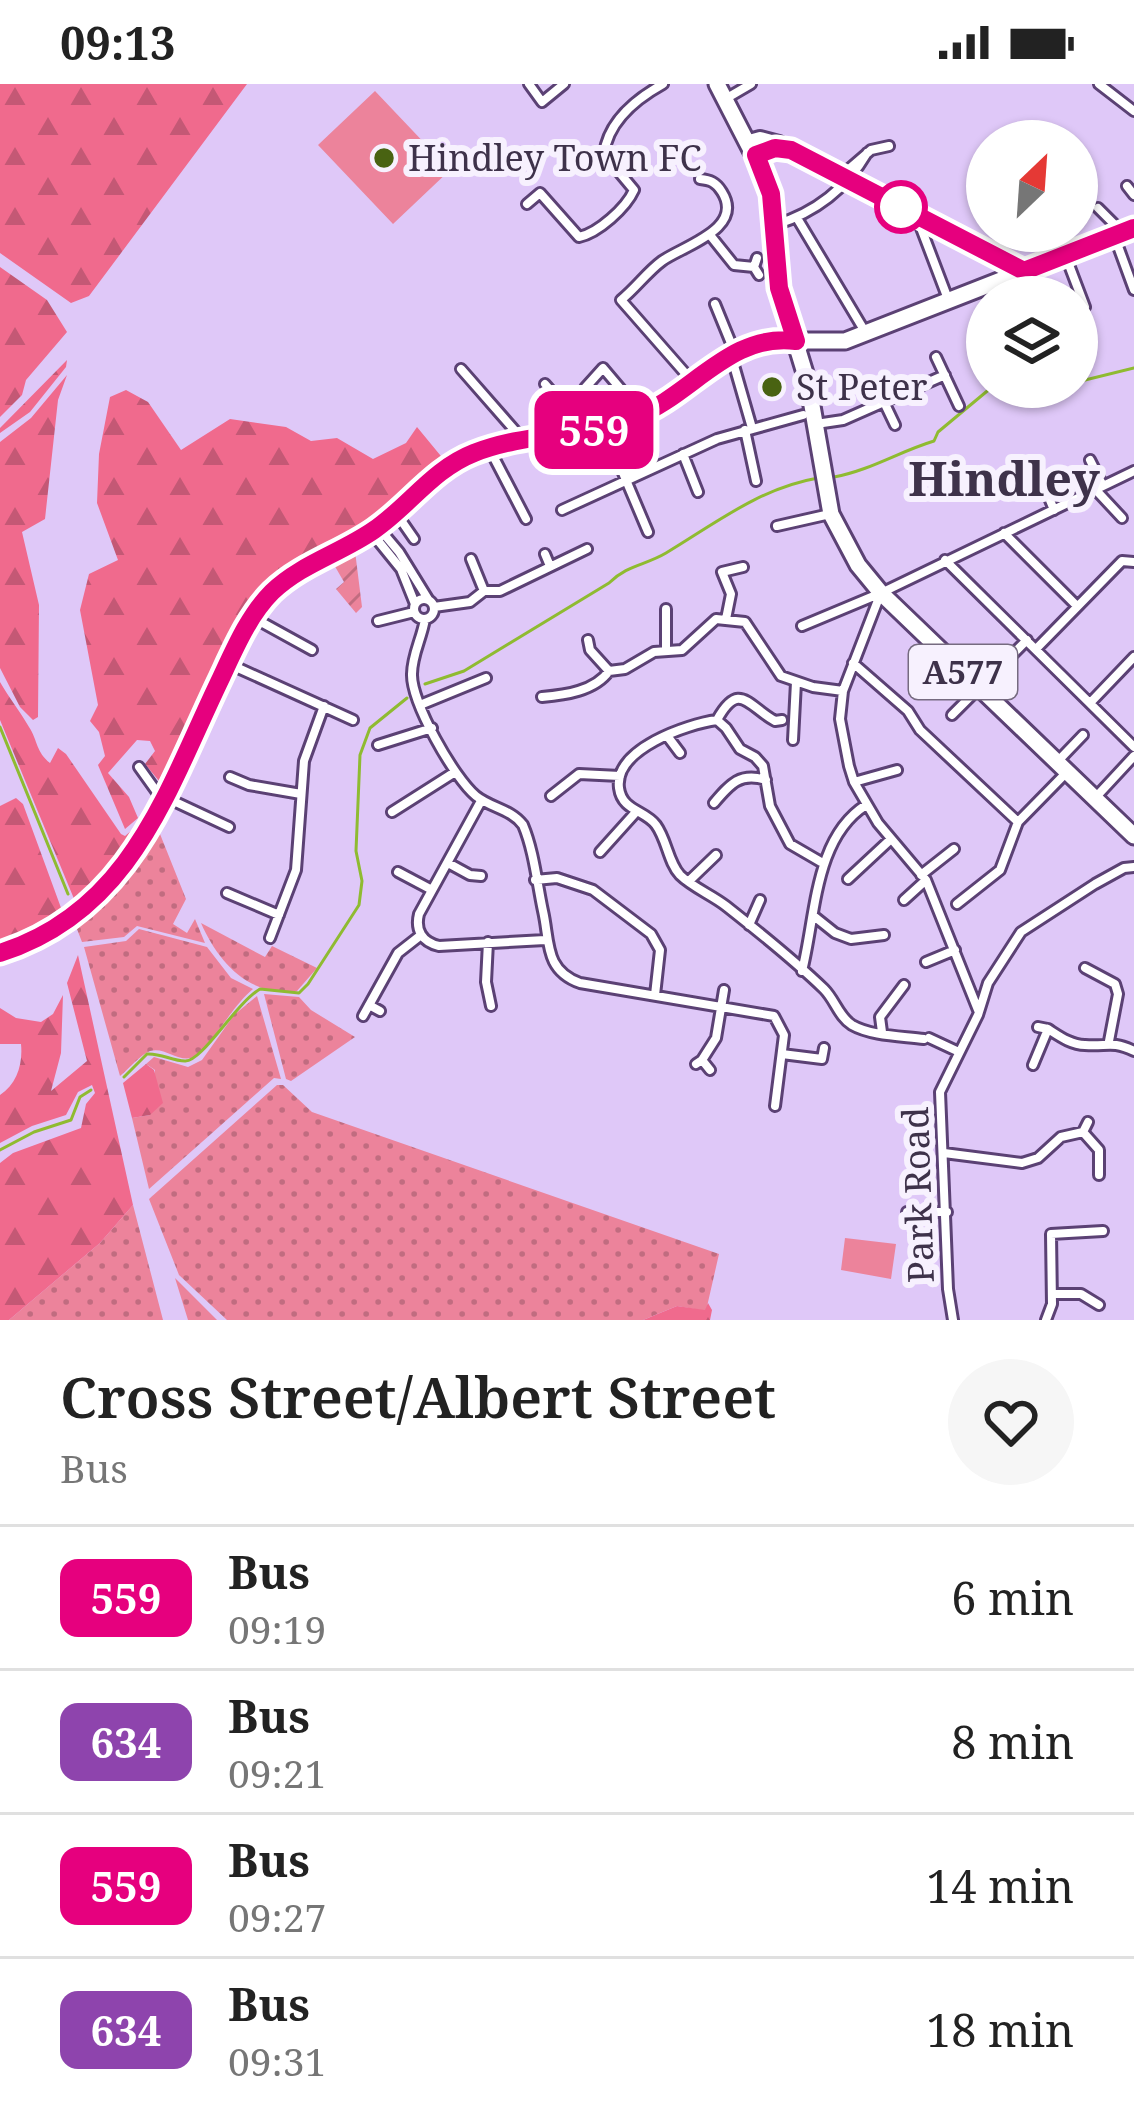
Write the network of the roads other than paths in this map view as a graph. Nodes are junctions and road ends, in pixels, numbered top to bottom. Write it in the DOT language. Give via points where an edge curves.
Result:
graph roads {
  1 [pos="529,84"];
  2 [pos="564,84"];
  3 [pos="663,84"];
  4 [pos="751,84"];
  5 [pos="1099,84"];
  6 [pos="722,92"];
  7 [pos="1134,111"];
  8 [pos="889,146"];
  9 [pos="753,148"];
  10 [pos="846,178"];
  11 [pos="700,179"];
  12 [pos="1127,186"];
  13 [pos="1134,195"];
  14 [pos="527,204"];
  15 [pos="1098,208"];
  16 [pos="797,218"];
  17 [pos="922,218"];
  18 [pos="775,225"];
  19 [pos="1124,233"];
  20 [pos="710,235"];
  21 [pos="1066,256"];
  22 [pos="756,267"];
  23 [pos="1024,271"];
  24 [pos="1073,276"];
  25 [pos="1134,290"];
  26 [pos="948,300"];
  27 [pos="715,304"];
  28 [pos="866,333"];
  29 [pos="845,340"];
  30 [pos="796,341"];
  31 [pos="733,354"];
  32 [pos="936,357"];
  33 [pos="461,369"];
  34 [pos="945,375"];
  35 [pos="692,381"];
  36 [pos="808,383"];
  37 [pos="544,384"];
  38 [pos="585,388"];
  39 [pos="884,402"];
  40 [pos="959,406"];
  41 [pos="642,414"];
  42 [pos="809,420"];
  43 [pos="895,425"];
  44 [pos="604,428"];
  45 [pos="748,429"];
  46 [pos="586,431"];
  47 [pos="524,442"];
  48 [pos="489,448"];
  49 [pos="683,454"];
  50 [pos="1090,460"];
  51 [pos="1134,472"];
  52 [pos="627,480"];
  53 [pos="756,481"];
  54 [pos="1043,483"];
  55 [pos="1099,488"];
  56 [pos="698,492"];
  57 [pos="562,510"];
  58 [pos="1054,510"];
  59 [pos="396,513"];
  60 [pos="831,514"];
  61 [pos="1122,518"];
  62 [pos="526,519"];
  63 [pos="777,526"];
  64 [pos="375,530"];
  65 [pos="649,532"];
  66 [pos="1004,533"];
  67 [pos="414,539"];
  68 [pos="587,549"];
  69 [pos="545,554"];
  70 [pos="470,559"];
  71 [pos="945,560"];
  72 [pos="1134,562"];
  73 [pos="550,566"];
  74 [pos="743,567"];
  75 [pos="484,591"];
  76 [pos="881,593"];
  77 [pos="431,603"];
  78 [pos="1077,606"];
  79 [pos="415,608"];
  80 [pos="666,609"];
  81 [pos="253,617"];
  82 [pos="726,619"];
  83 [pos="425,620"];
  84 [pos="378,621"];
  85 [pos="802,626"];
  86 [pos="588,640"];
  87 [pos="1027,640"];
  88 [pos="666,648"];
  89 [pos="1036,649"];
  90 [pos="312,650"];
  91 [pos="1134,657"];
  92 [pos="227,663"];
  93 [pos="853,663"];
  94 [pos="608,670"];
  95 [pos="485,677"];
  96 [pos="796,682"];
  97 [pos="979,688"];
  98 [pos="843,691"];
  99 [pos="542,697"];
  100 [pos="1091,701"];
  101 [pos="420,705"];
  102 [pos="324,706"];
  103 [pos="952,715"];
  104 [pos="353,720"];
  105 [pos="782,720"];
  106 [pos="717,721"];
  107 [pos="433,728"];
  108 [pos="1083,735"];
  109 [pos="668,737"];
  110 [pos="794,740"];
  111 [pos="377,745"];
  112 [pos="1134,747"];
  113 [pos="680,753"];
  114 [pos="1134,756"];
  115 [pos="1062,766"];
  116 [pos="140,767"];
  117 [pos="897,770"];
  118 [pos="455,772"];
  119 [pos="620,776"];
  120 [pos="230,777"];
  121 [pos="766,780"];
  122 [pos="854,782"];
  123 [pos="301,794"];
  124 [pos="551,796"];
  125 [pos="1095,798"];
  126 [pos="481,800"];
  127 [pos="166,801"];
  128 [pos="714,803"];
  129 [pos="866,806"];
  130 [pos="392,812"];
  131 [pos="636,812"];
  132 [pos="1018,822"];
  133 [pos="229,827"];
  134 [pos="1134,836"];
  135 [pos="891,839"];
  136 [pos="954,849"];
  137 [pos="600,852"];
  138 [pos="716,855"];
  139 [pos="821,862"];
  140 [pos="448,863"];
  141 [pos="1134,867"];
  142 [pos="296,870"];
  143 [pos="398,872"];
  144 [pos="308,873"];
  145 [pos="924,878"];
  146 [pos="848,879"];
  147 [pos="536,880"];
  148 [pos="689,881"];
  149 [pos="470,888"];
  150 [pos="432,890"];
  151 [pos="227,893"];
  152 [pos="760,900"];
  153 [pos="904,901"];
  154 [pos="957,904"];
  155 [pos="279,915"];
  156 [pos="815,917"];
  157 [pos="749,925"];
  158 [pos="421,934"];
  159 [pos="884,935"];
  160 [pos="270,938"];
  161 [pos="545,940"];
  162 [pos="488,942"];
  163 [pos="956,950"];
  164 [pos="0,953"];
  165 [pos="381,956"];
  166 [pos="393,962"];
  167 [pos="926,962"];
  168 [pos="1085,968"];
  169 [pos="802,971"];
  170 [pos="563,975"];
  171 [pos="556,984"];
  172 [pos="904,985"];
  173 [pos="724,990"];
  174 [pos="655,995"];
  175 [pos="369,1005"];
  176 [pos="721,1006"];
  177 [pos="492,1007"];
  178 [pos="380,1011"];
  179 [pos="979,1012"];
  180 [pos="363,1016"];
  181 [pos="881,1032"];
  182 [pos="1109,1041"];
  183 [pos="824,1048"];
  184 [pos="1134,1051"];
  185 [pos="959,1052"];
  186 [pos="782,1054"];
  187 [pos="1033,1065"];
  188 [pos="710,1070"];
  189 [pos="774,1108"];
  190 [pos="1088,1122"];
  191 [pos="1083,1132"];
  192 [pos="944,1153"];
  193 [pos="1099,1175"];
  194 [pos="907,1212"];
  195 [pos="947,1212"];
  196 [pos="1103,1231"];
  197 [pos="1052,1294"];
  198 [pos="1100,1305"];
  199 [pos="953,1320"];
  200 [pos="1046,1320"];
  1 -- 2 [label="street" via="542,102"];
  3 -- 14 [label="street" via="630,105 604,146 634,190 617,211 583,238 544,190"];
  4 -- 6 [label="street"];
  5 -- 7 [label="street"];
  6 -- 9 [label="highway, A577"];
  8 -- 10 [label="street" via="866,153"];
  9 -- 10 [label="main road" via="766,138"];
  9 -- 18 [label="highway, A577"];
  10 -- 16 [label="street"];
  10 -- 17 [label="main road"];
  11 -- 20 [label="street" via="715,177 728,208"];
  12 -- 13 [label="street"];
  15 -- 19 [label="street"];
  16 -- 18 [label="street"];
  16 -- 28 [label="street"];
  17 -- 23 [label="main road"];
  17 -- 26 [label="street"];
  18 -- 30 [label="highway, A577" via="779,288"];
  19 -- 21 [label="highway"];
  19 -- 25 [label="street"];
  20 -- 22 [label="street" via="734,265"];
  20 -- 35 [label="street" via="618,297"];
  21 -- 23 [label="highway"];
  21 -- 24 [label="street"];
  23 -- 26 [label="highway"];
  26 -- 28 [label="highway"];
  27 -- 31 [label="street"];
  28 -- 29 [label="highway"];
  29 -- 30 [label="highway"];
  29 -- 36 [label="highway" via="818,356"];
  30 -- 31 [label="main road" via="765,341"];
  30 -- 36 [label="highway, A577"];
  31 -- 35 [label="main road"];
  31 -- 45 [label="street"];
  32 -- 34 [label="street"];
  33 -- 47 [label="street"];
  34 -- 39 [label="street"];
  34 -- 40 [label="street"];
  35 -- 41 [label="main road"];
  36 -- 42 [label="highway, A577"];
  37 -- 46 [label="street"];
  38 -- 41 [label="street" via="603,368"];
  39 -- 42 [label="street" via="844,420"];
  39 -- 43 [label="street"];
  41 -- 44 [label="main road"];
  42 -- 45 [label="street"];
  42 -- 60 [label="highway, A577"];
  44 -- 46 [label="main road"];
  44 -- 52 [label="street"];
  45 -- 49 [label="street"];
  45 -- 53 [label="street"];
  46 -- 47 [label="main road"];
  47 -- 48 [label="main road"];
  48 -- 59 [label="main road" via="440,472"];
  48 -- 62 [label="street"];
  49 -- 52 [label="street"];
  49 -- 56 [label="street"];
  50 -- 55 [label="street"];
  51 -- 55 [label="street"];
  52 -- 57 [label="street"];
  52 -- 65 [label="street"];
  54 -- 58 [label="street"];
  55 -- 58 [label="street"];
  55 -- 61 [label="street"];
  58 -- 66 [label="street"];
  59 -- 64 [label="main road"];
  59 -- 67 [label="street"];
  60 -- 63 [label="street"];
  60 -- 76 [label="highway, A577"];
  64 -- 77 [label="street" via="395,546"];
  64 -- 79 [label="street"];
  64 -- 81 [label="main road" via="296,574"];
  66 -- 71 [label="street"];
  66 -- 78 [label="street"];
  68 -- 73 [label="street"];
  69 -- 73 [label="street"];
  70 -- 75 [label="street"];
  71 -- 76 [label="street"];
  71 -- 87 [label="street"];
  72 -- 78 [label="street" via="1122,561"];
  73 -- 75 [label="street"];
  74 -- 82 [label="street" via="722,572 730,594"];
  75 -- 77 [label="street" via="470,602"];
  76 -- 85 [label="street"];
  76 -- 93 [label="street"];
  76 -- 97 [label="highway, A577"];
  77 -- 79 [label="street"];
  77 -- 83 [label="street"];
  78 -- 89 [label="street"];
  79 -- 83 [label="street"];
  79 -- 84 [label="street"];
  80 -- 88 [label="street"];
  81 -- 90 [label="street"];
  81 -- 92 [label="main road"];
  82 -- 88 [label="street" via="705,626 682,650"];
  82 -- 96 [label="street" via="745,622 775,671"];
  83 -- 101 [label="street" via="412,669"];
  86 -- 94 [label="street"];
  87 -- 89 [label="street"];
  87 -- 97 [label="street"];
  88 -- 94 [label="street"];
  89 -- 100 [label="street"];
  91 -- 100 [label="street"];
  92 -- 102 [label="street"];
  92 -- 127 [label="main road"];
  93 -- 98 [label="street"];
  93 -- 132 [label="street"];
  94 -- 99 [label="street" via="588,687"];
  95 -- 101 [label="street"];
  96 -- 98 [label="street"];
  96 -- 110 [label="street"];
  97 -- 103 [label="street"];
  97 -- 115 [label="highway, A577"];
  98 -- 122 [label="street" via="840,719"];
  100 -- 112 [label="street"];
  101 -- 107 [label="street"];
  102 -- 104 [label="street"];
  102 -- 123 [label="street"];
  105 -- 106 [label="street" via="737,698"];
  106 -- 109 [label="street"];
  106 -- 121 [label="street" via="763,766"];
  107 -- 111 [label="street"];
  107 -- 118 [label="street"];
  108 -- 115 [label="street"];
  109 -- 113 [label="street"];
  109 -- 119 [label="street" via="640,749"];
  114 -- 125 [label="street"];
  115 -- 125 [label="highway, A577"];
  115 -- 132 [label="street"];
  116 -- 127 [label="street"];
  117 -- 122 [label="street"];
  118 -- 126 [label="street"];
  118 -- 130 [label="street"];
  119 -- 124 [label="street" via="579,774"];
  119 -- 131 [label="street" via="619,790"];
  120 -- 123 [label="street"];
  121 -- 128 [label="street" via="734,780"];
  121 -- 139 [label="street" via="780,830"];
  122 -- 129 [label="street"];
  123 -- 142 [label="street"];
  125 -- 134 [label="highway, A577"];
  126 -- 140 [label="street"];
  126 -- 147 [label="street" via="520,820"];
  127 -- 133 [label="street"];
  127 -- 164 [label="main road" via="90,903"];
  129 -- 135 [label="street"];
  129 -- 139 [label="street" via="850,815"];
  131 -- 137 [label="street"];
  131 -- 148 [label="street" via="650,817"];
  132 -- 154 [label="street" via="1000,870"];
  135 -- 145 [label="street"];
  135 -- 146 [label="street"];
  136 -- 145 [label="street"];
  138 -- 148 [label="street"];
  139 -- 156 [label="street"];
  140 -- 149 [label="street" via="477,876"];
  140 -- 150 [label="street"];
  141 -- 179 [label="street, Park Road" via="1021,932"];
  142 -- 144 [label="street"];
  142 -- 155 [label="street"];
  143 -- 150 [label="street"];
  145 -- 153 [label="street"];
  145 -- 163 [label="street"];
  147 -- 161 [label="street"];
  147 -- 174 [label="street" via="593,890 652,934 663,945"];
  148 -- 157 [label="street"];
  150 -- 158 [label="street" via="418,918"];
  151 -- 155 [label="street"];
  152 -- 157 [label="street"];
  155 -- 160 [label="street"];
  156 -- 159 [label="street" via="851,939"];
  156 -- 169 [label="street"];
  157 -- 169 [label="street"];
  158 -- 162 [label="street" via="435,946"];
  158 -- 166 [label="street"];
  161 -- 162 [label="street"];
  161 -- 170 [label="street"];
  162 -- 177 [label="street"];
  163 -- 167 [label="street"];
  163 -- 179 [label="street"];
  165 -- 166 [label="street"];
  166 -- 175 [label="street"];
  168 -- 182 [label="street" via="1115,984"];
  169 -- 181 [label="street" via="846,1022"];
  170 -- 171 [label="street"];
  170 -- 174 [label="street"];
  172 -- 181 [label="street" via="880,1017"];
  173 -- 176 [label="street"];
  174 -- 176 [label="street"];
  175 -- 178 [label="street"];
  175 -- 180 [label="street"];
  176 -- 186 [label="street" via="773,1016 783,1030"];
  176 -- 188 [label="street" via="716,1038 699,1062"];
  179 -- 185 [label="street, Park Road"];
  181 -- 185 [label="street"];
  182 -- 184 [label="street"];
  182 -- 187 [label="street" via="1088,1046 1043,1028"];
  183 -- 186 [label="street" via="825,1060"];
  185 -- 192 [label="street, Park Road" via="940,1092"];
  186 -- 189 [label="street"];
  190 -- 191 [label="street"];
  191 -- 192 [label="street" via="1022,1163"];
  191 -- 193 [label="street" via="1099,1150"];
  192 -- 195 [label="street, Park Road"];
  194 -- 195 [label="street"];
  195 -- 199 [label="street, Park Road"];
  196 -- 197 [label="street" via="1051,1234"];
  197 -- 198 [label="street" via="1081,1294"];
  197 -- 200 [label="street"];
}
